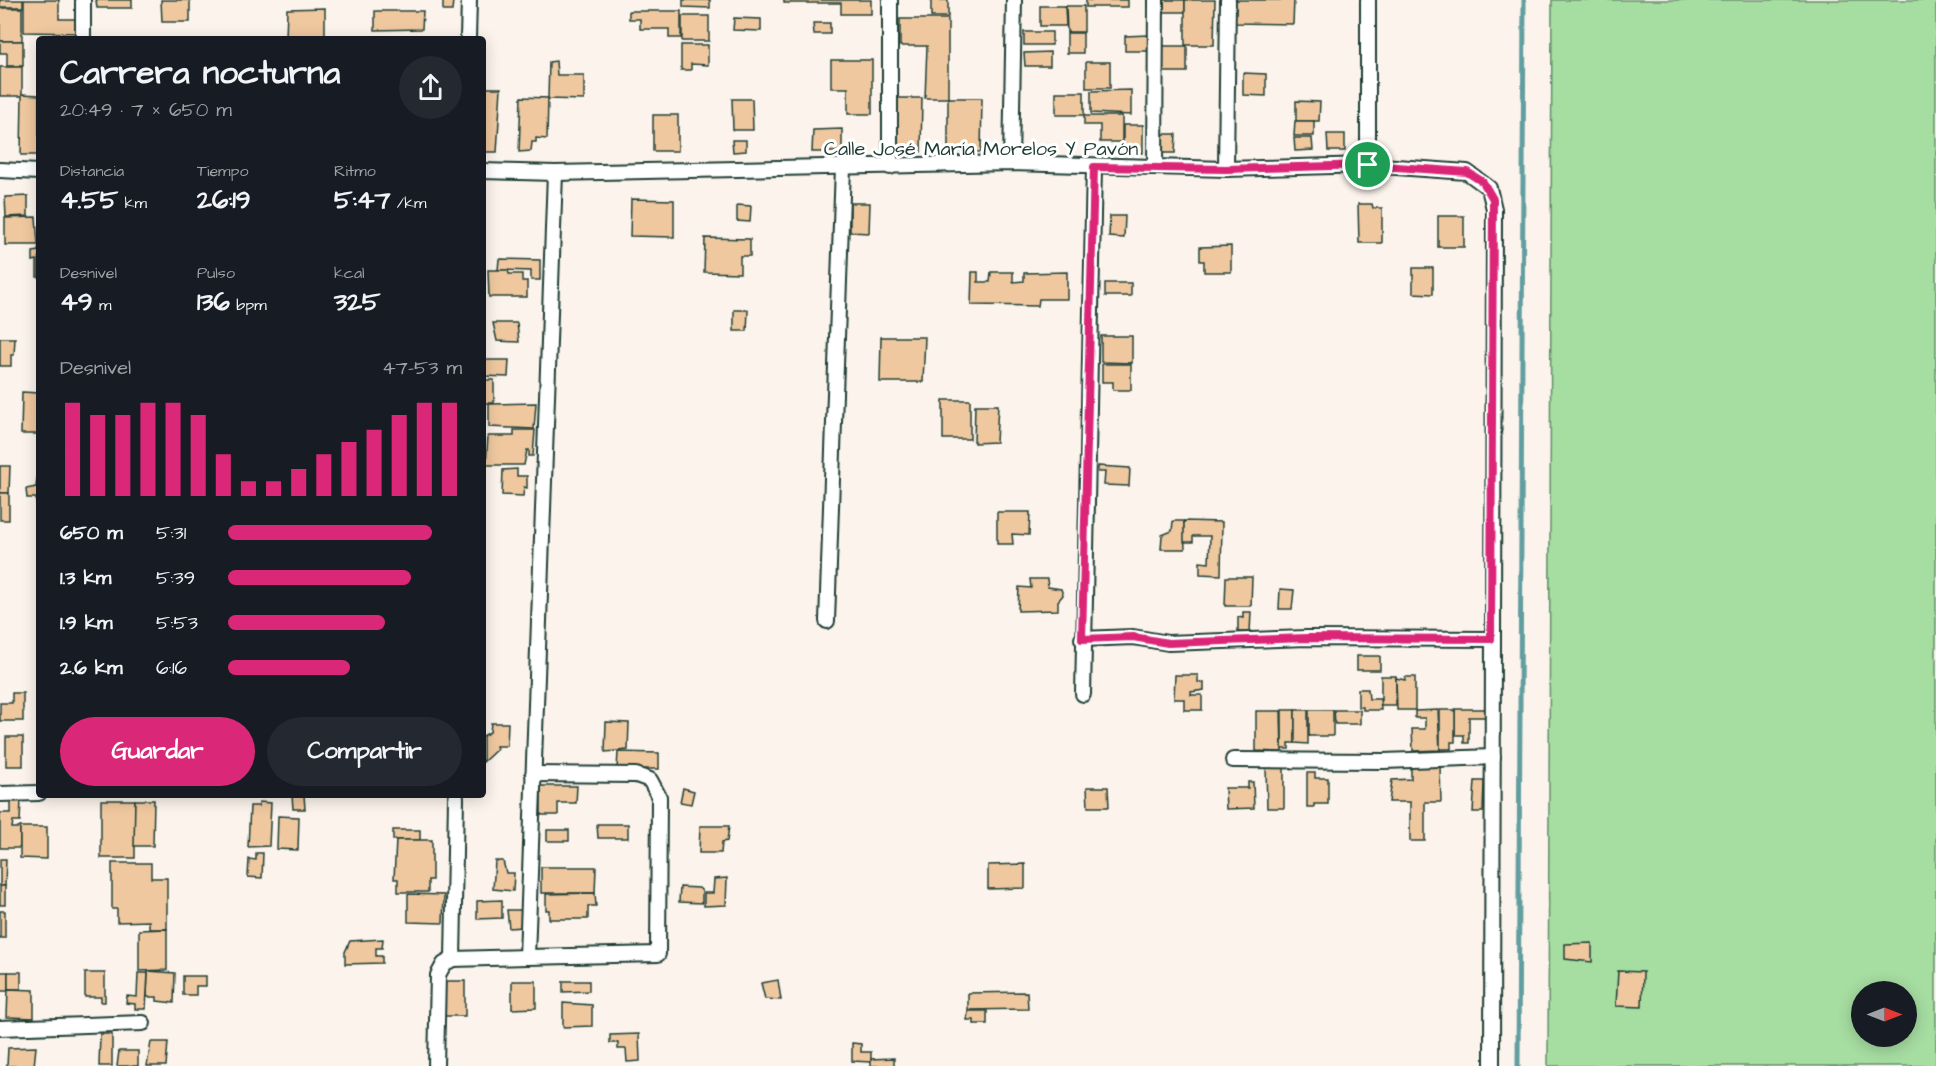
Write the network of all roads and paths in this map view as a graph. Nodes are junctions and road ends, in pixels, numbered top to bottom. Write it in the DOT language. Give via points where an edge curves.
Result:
graph roads {
  1 [pos="83,0"];
  2 [pos="469,0"];
  3 [pos="890,0"];
  4 [pos="1014,0"];
  5 [pos="1156,0"];
  6 [pos="1228,0"];
  7 [pos="1368,0"];
  8 [pos="83,36"];
  9 [pos="468,36"];
  10 [pos="1011,163"];
  11 [pos="1368,165"];
  12 [pos="843,167"];
  13 [pos="890,167"];
  14 [pos="1094,167"];
  15 [pos="1155,167"];
  16 [pos="1226,169"];
  17 [pos="0,170"];
  18 [pos="486,171"];
  19 [pos="36,172"];
  20 [pos="555,173"];
  21 [pos="827,621"];
  22 [pos="1082,639"];
  23 [pos="1491,639"];
  24 [pos="1083,694"];
  25 [pos="1493,757"];
  26 [pos="1233,760"];
  27 [pos="533,774"];
  28 [pos="36,793"];
  29 [pos="0,794"];
  30 [pos="456,798"];
  31 [pos="527,957"];
  32 [pos="453,959"];
  33 [pos="143,1023"];
  34 [pos="0,1028"];
  35 [pos="436,1066"];
  36 [pos="1492,1066"];
  1 -- 8 [label="street"];
  2 -- 9 [label="street"];
  3 -- 13 [label="street"];
  4 -- 10 [label="street"];
  5 -- 15 [label="street"];
  6 -- 16 [label="street"];
  7 -- 11 [label="street"];
  10 -- 13 [label="street, Calle José María Morelos Y Pavón"];
  10 -- 14 [label="street, Calle José María Morelos Y Pavón"];
  11 -- 16 [label="street, Calle José María Morelos Y Pavón"];
  11 -- 23 [label="street, Calle José María Morelos Y Pavón" via="1467,172 1489,188 1494,209"];
  12 -- 13 [label="street, Calle José María Morelos Y Pavón"];
  12 -- 20 [label="street, Calle José María Morelos Y Pavón"];
  12 -- 21 [label="street"];
  14 -- 15 [label="street, Calle José María Morelos Y Pavón"];
  14 -- 22 [label="street"];
  15 -- 16 [label="street, Calle José María Morelos Y Pavón"];
  17 -- 19 [label="street"];
  18 -- 20 [label="street, Calle José María Morelos Y Pavón"];
  20 -- 27 [label="street"];
  22 -- 23 [label="street" via="1133,637 1168,643 1307,638"];
  22 -- 24 [label="street"];
  23 -- 25 [label="street"];
  25 -- 26 [label="street"];
  25 -- 36 [label="street"];
  27 -- 31 [label="street"];
  27 -- 31 [label="street" via="636,775 650,780 659,797 658,954"];
  28 -- 29 [label="street"];
  30 -- 32 [label="street"];
  31 -- 32 [label="street"];
  32 -- 35 [label="street" via="444,964 438,975"];
  33 -- 34 [label="street"];
}
